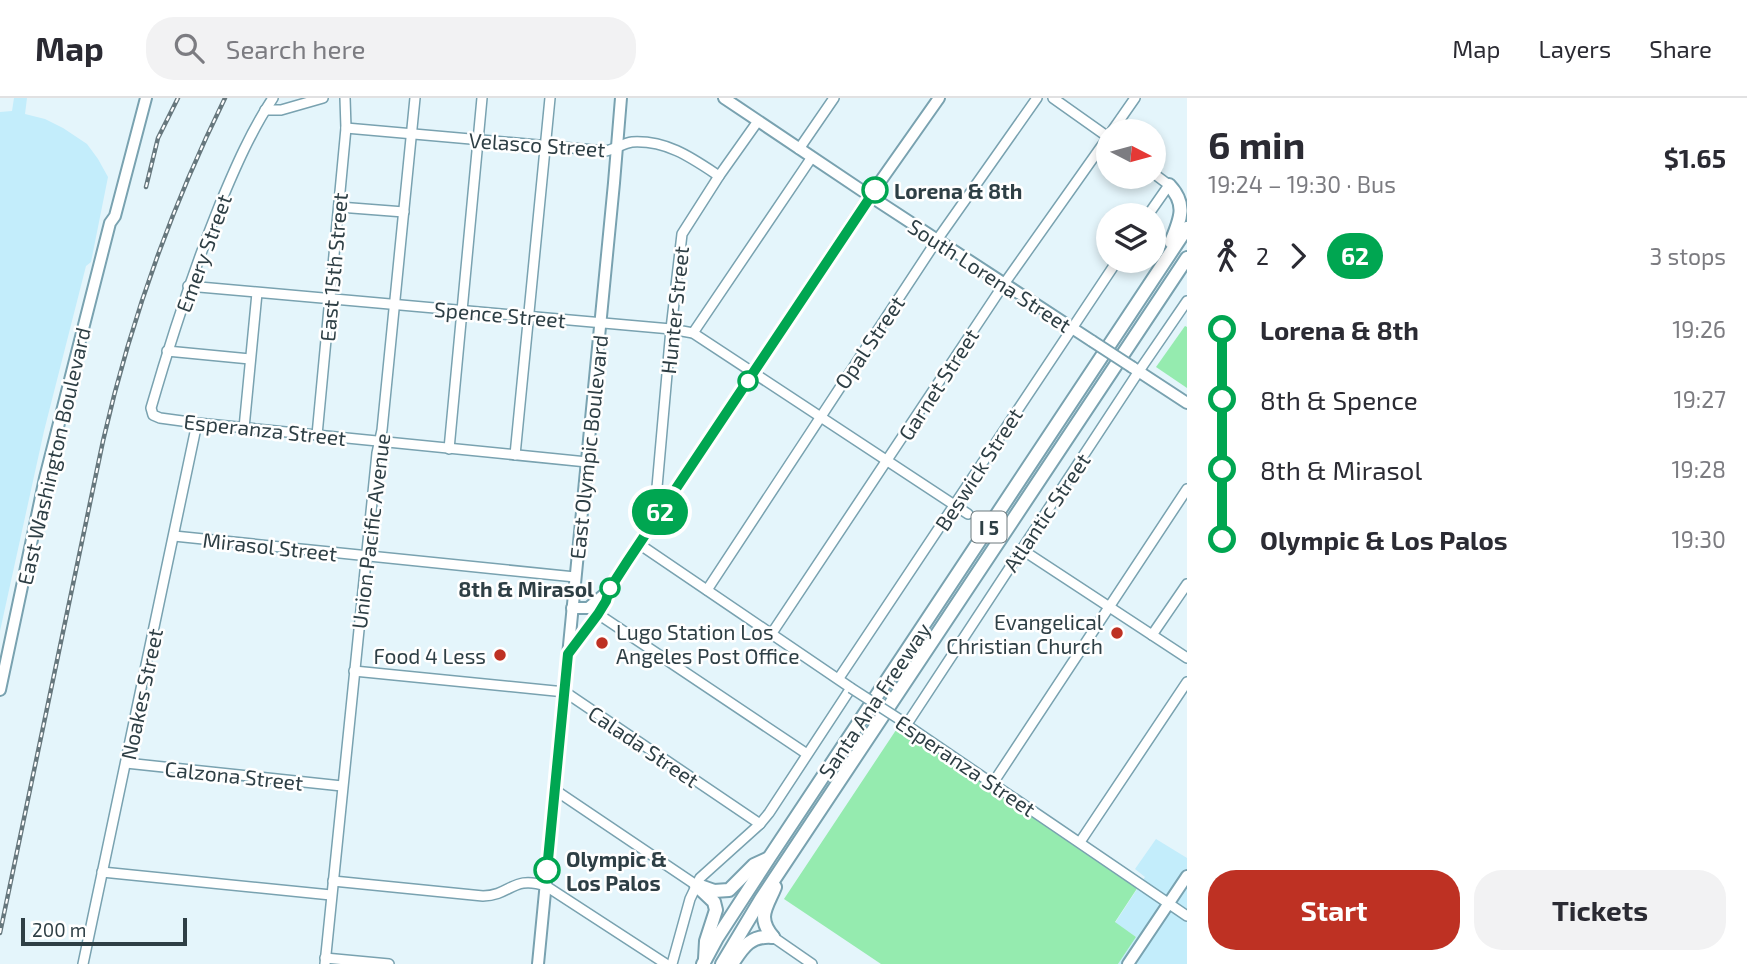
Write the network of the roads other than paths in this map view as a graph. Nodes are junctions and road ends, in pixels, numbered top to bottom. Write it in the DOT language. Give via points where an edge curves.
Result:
graph roads {
  1 [pos="138,98"];
  2 [pos="146,98"];
  3 [pos="272,98"];
  4 [pos="323,98"];
  5 [pos="345,98"];
  6 [pos="415,98"];
  7 [pos="482,98"];
  8 [pos="550,98"];
  9 [pos="621,98"];
  10 [pos="834,98"];
  11 [pos="939,98"];
  12 [pos="1037,98"];
  13 [pos="1053,98"];
  14 [pos="1135,98"];
  15 [pos="731,100"];
  16 [pos="265,110"];
  17 [pos="1120,119"];
  18 [pos="758,121"];
  19 [pos="346,128"];
  20 [pos="1096,128"];
  21 [pos="412,135"];
  22 [pos="479,140"];
  23 [pos="545,146"];
  24 [pos="617,148"];
  25 [pos="799,149"];
  26 [pos="1096,154"];
  27 [pos="812,158"];
  28 [pos="719,176"];
  29 [pos="1166,183"];
  30 [pos="1169,185"];
  31 [pos="870,197"];
  32 [pos="1156,203"];
  33 [pos="339,207"];
  34 [pos="404,212"];
  35 [pos="110,223"];
  36 [pos="1187,228"];
  37 [pos="937,240"];
  38 [pos="1187,258"];
  39 [pos="1109,273"];
  40 [pos="1157,274"];
  41 [pos="1004,284"];
  42 [pos="188,286"];
  43 [pos="257,293"];
  44 [pos="331,299"];
  45 [pos="1187,302"];
  46 [pos="395,304"];
  47 [pos="462,310"];
  48 [pos="528,317"];
  49 [pos="600,323"];
  50 [pos="1071,327"];
  51 [pos="671,329"];
  52 [pos="693,333"];
  53 [pos="167,351"];
  54 [pos="250,359"];
  55 [pos="1136,369"];
  56 [pos="753,373"];
  57 [pos="1187,403"];
  58 [pos="153,415"];
  59 [pos="820,416"];
  60 [pos="197,423"];
  61 [pos="244,428"];
  62 [pos="317,435"];
  63 [pos="380,441"];
  64 [pos="449,449"];
  65 [pos="515,455"];
  66 [pos="887,461"];
  67 [pos="587,462"];
  68 [pos="1187,489"];
  69 [pos="954,506"];
  70 [pos="968,514"];
  71 [pos="654,522"];
  72 [pos="174,536"];
  73 [pos="639,544"];
  74 [pos="1021,549"];
  75 [pos="366,556"];
  76 [pos="575,577"];
  77 [pos="1187,584"];
  78 [pos="609,590"];
  79 [pos="707,590"];
  80 [pos="1109,607"];
  81 [pos="572,608"];
  82 [pos="598,614"];
  83 [pos="772,633"];
  84 [pos="1153,635"];
  85 [pos="568,654"];
  86 [pos="1187,658"];
  87 [pos="354,671"];
  88 [pos="839,678"];
  89 [pos="1187,682"];
  90 [pos="851,688"];
  91 [pos="0,691"];
  92 [pos="565,692"];
  93 [pos="903,722"];
  94 [pos="807,754"];
  95 [pos="126,764"];
  96 [pos="993,783"];
  97 [pos="342,786"];
  98 [pos="555,790"];
  99 [pos="760,824"];
  100 [pos="1080,842"];
  101 [pos="769,858"];
  102 [pos="785,862"];
  103 [pos="102,872"];
  104 [pos="1187,876"];
  105 [pos="333,881"];
  106 [pos="696,885"];
  107 [pos="546,886"];
  108 [pos="331,895"];
  109 [pos="1169,904"];
  110 [pos="1187,916"];
  111 [pos="773,937"];
  112 [pos="325,961"];
  113 [pos="704,963"];
  114 [pos="83,964"];
  115 [pos="389,964"];
  116 [pos="538,964"];
  117 [pos="666,964"];
  118 [pos="672,964"];
  119 [pos="722,964"];
  120 [pos="732,964"];
  121 [pos="812,964"];
  122 [pos="1128,964"];
  1 -- 35 [label="main road, East Washington Boulevard" via="108,215"];
  2 -- 35 [label="main road, East Washington Boulevard"];
  3 -- 16 [label="street, Emery Street"];
  4 -- 16 [label="street"];
  5 -- 19 [label="street, East 15th Street"];
  6 -- 21 [label="street, Union Pacific Avenue"];
  7 -- 22 [label="street"];
  8 -- 23 [label="street"];
  9 -- 24 [label="main road, East Olympic Boulevard"];
  10 -- 25 [label="street"];
  11 -- 31 [label="main road"];
  12 -- 37 [label="street, Opal Street"];
  13 -- 20 [label="street"];
  14 -- 17 [label="street"];
  15 -- 18 [label="main road, South Lorena Street"];
  16 -- 42 [label="street, Emery Street" via="232,176"];
  18 -- 25 [label="main road, South Lorena Street"];
  18 -- 28 [label="street, Hunter Street"];
  19 -- 21 [label="street, Velasco Street"];
  19 -- 33 [label="street, East 15th Street"];
  21 -- 22 [label="street, Velasco Street"];
  21 -- 34 [label="street, Union Pacific Avenue"];
  22 -- 23 [label="street, Velasco Street"];
  22 -- 47 [label="street"];
  23 -- 24 [label="street, Velasco Street"];
  23 -- 48 [label="street"];
  24 -- 28 [label="street, Velasco Street" via="630,142 676,149"];
  24 -- 49 [label="main road, East Olympic Boulevard"];
  25 -- 27 [label="main road, South Lorena Street"];
  26 -- 41 [label="street, Garnet Street"];
  27 -- 31 [label="main road, South Lorena Street"];
  27 -- 52 [label="street"];
  28 -- 51 [label="street, Hunter Street" via="682,234"];
  29 -- 30 [label="street"];
  30 -- 32 [label="street"];
  30 -- 40 [label="highway" via="1181,195 1184,210"];
  31 -- 37 [label="main road, South Lorena Street"];
  31 -- 56 [label="main road"];
  33 -- 34 [label="street"];
  33 -- 44 [label="street, East 15th Street"];
  34 -- 46 [label="street, Union Pacific Avenue"];
  35 -- 91 [label="main road, East Washington Boulevard" via="45,478"];
  36 -- 40 [label="highway, Santa Ana Freeway / I 5"];
  37 -- 41 [label="main road, South Lorena Street"];
  37 -- 59 [label="street, Opal Street"];
  38 -- 102 [label="highway, Santa Ana Freeway / I 5"];
  39 -- 50 [label="street, Beswick Street"];
  40 -- 101 [label="highway, Santa Ana Freeway / I 5"];
  41 -- 50 [label="main road, South Lorena Street"];
  41 -- 66 [label="street, Garnet Street"];
  42 -- 43 [label="street, Spence Street"];
  42 -- 53 [label="street, Emery Street"];
  43 -- 44 [label="street, Spence Street"];
  43 -- 54 [label="street"];
  44 -- 46 [label="street, Spence Street"];
  44 -- 62 [label="street, East 15th Street"];
  45 -- 55 [label="street, Atlantic Street"];
  46 -- 47 [label="street, Spence Street"];
  46 -- 63 [label="street, Union Pacific Avenue"];
  47 -- 48 [label="street, Spence Street"];
  47 -- 64 [label="street"];
  48 -- 49 [label="street, Spence Street"];
  48 -- 65 [label="street"];
  49 -- 51 [label="street, Spence Street"];
  49 -- 67 [label="main road, East Olympic Boulevard"];
  50 -- 55 [label="main road, South Lorena Street, bridge"];
  50 -- 69 [label="street, Beswick Street"];
  51 -- 52 [label="street, Spence Street"];
  51 -- 71 [label="street, Hunter Street"];
  52 -- 56 [label="street, Spence Street"];
  53 -- 54 [label="street"];
  53 -- 58 [label="street, Emery Street"];
  54 -- 61 [label="street"];
  55 -- 57 [label="main road, South Lorena Street"];
  55 -- 74 [label="street, Atlantic Street"];
  56 -- 59 [label="street, Spence Street"];
  56 -- 71 [label="main road"];
  58 -- 60 [label="street, Esperanza Street"];
  59 -- 66 [label="street, Spence Street"];
  59 -- 79 [label="street, Opal Street"];
  60 -- 61 [label="street, Esperanza Street"];
  60 -- 72 [label="street, Noakes Street"];
  61 -- 62 [label="street, Esperanza Street"];
  62 -- 63 [label="street, Esperanza Street"];
  63 -- 64 [label="street, Esperanza Street"];
  63 -- 75 [label="street, Union Pacific Avenue"];
  64 -- 65 [label="street, Esperanza Street"];
  65 -- 67 [label="street, Esperanza Street"];
  66 -- 69 [label="street, Spence Street"];
  66 -- 83 [label="street, Garnet Street"];
  67 -- 76 [label="main road, East Olympic Boulevard"];
  68 -- 80 [label="street"];
  69 -- 70 [label="street, Spence Street"];
  69 -- 88 [label="street, Beswick Street"];
  71 -- 73 [label="main road"];
  72 -- 75 [label="street, Mirasol Street"];
  72 -- 95 [label="street, Noakes Street"];
  73 -- 78 [label="main road"];
  73 -- 79 [label="street, Esperanza Street"];
  74 -- 80 [label="street"];
  74 -- 93 [label="street, Atlantic Street"];
  75 -- 76 [label="street, Mirasol Street"];
  75 -- 87 [label="street, Union Pacific Avenue"];
  76 -- 81 [label="main road, East Olympic Boulevard"];
  77 -- 84 [label="street"];
  78 -- 81 [label="main road" via="588,608"];
  78 -- 82 [label="main road"];
  79 -- 83 [label="street, Esperanza Street"];
  80 -- 84 [label="street"];
  80 -- 96 [label="street"];
  81 -- 85 [label="main road, East Olympic Boulevard"];
  82 -- 85 [label="main road"];
  82 -- 94 [label="street"];
  83 -- 88 [label="street, Esperanza Street"];
  84 -- 86 [label="street"];
  85 -- 92 [label="main road, East Olympic Boulevard"];
  87 -- 92 [label="street, Calada Street"];
  87 -- 97 [label="street, Union Pacific Avenue"];
  88 -- 90 [label="street, Esperanza Street"];
  89 -- 100 [label="street"];
  90 -- 93 [label="street, Esperanza Street, bridge"];
  90 -- 94 [label="street"];
  92 -- 98 [label="main road, East Olympic Boulevard"];
  92 -- 99 [label="street, Calada Street"];
  93 -- 96 [label="street, Esperanza Street"];
  94 -- 99 [label="street"];
  95 -- 97 [label="street, Calzona Street"];
  95 -- 103 [label="street, Noakes Street"];
  96 -- 100 [label="street, Esperanza Street"];
  97 -- 105 [label="street, Union Pacific Avenue"];
  98 -- 106 [label="street"];
  98 -- 107 [label="main road, East Olympic Boulevard"];
  99 -- 106 [label="street"];
  100 -- 109 [label="street, Esperanza Street"];
  101 -- 106 [label="highway" via="754,865 729,890"];
  101 -- 113 [label="highway, Santa Ana Freeway / I 5"];
  102 -- 111 [label="highway" via="763,917"];
  102 -- 119 [label="highway, Santa Ana Freeway / I 5"];
  103 -- 108 [label="street"];
  103 -- 114 [label="street, Noakes Street"];
  104 -- 109 [label="main road"];
  105 -- 107 [label="street" via="483,896 522,882"];
  105 -- 108 [label="street, Union Pacific Avenue"];
  106 -- 113 [label="highway" via="716,910"];
  106 -- 118 [label="street"];
  107 -- 116 [label="main road, East Olympic Boulevard"];
  107 -- 117 [label="street"];
  108 -- 112 [label="street, Union Pacific Avenue"];
  109 -- 110 [label="street, Esperanza Street"];
  109 -- 122 [label="main road"];
  111 -- 120 [label="highway" via="752,940"];
  111 -- 121 [label="street"];
  112 -- 115 [label="street"];
}
